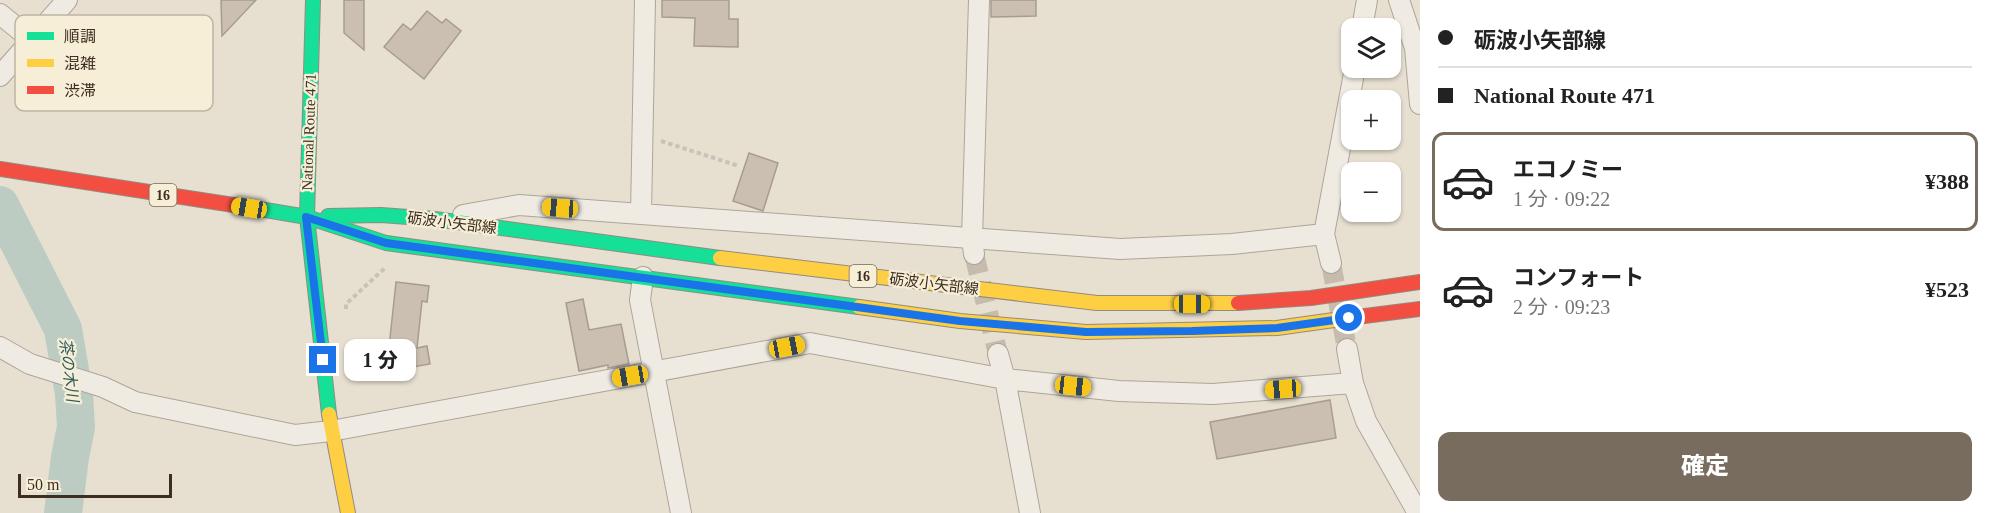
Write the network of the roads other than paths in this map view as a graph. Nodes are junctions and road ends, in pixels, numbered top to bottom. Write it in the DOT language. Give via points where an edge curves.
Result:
graph roads {
  1 [pos="67,0"];
  2 [pos="313,0"];
  3 [pos="645,0"];
  4 [pos="979,0"];
  5 [pos="1367,0"];
  6 [pos="1399,0"];
  7 [pos="0,14"];
  8 [pos="54,15"];
  9 [pos="1364,18"];
  10 [pos="15,26"];
  11 [pos="15,59"];
  12 [pos="0,76"];
  13 [pos="1353,78"];
  14 [pos="1420,104"];
  15 [pos="0,169"];
  16 [pos="641,214"];
  17 [pos="306,217"];
  18 [pos="435,219"];
  19 [pos="1324,234"];
  20 [pos="973,246"];
  21 [pos="1331,263"];
  22 [pos="643,277"];
  23 [pos="1420,282"];
  24 [pos="1420,309"];
  25 [pos="0,347"];
  26 [pos="1347,349"];
  27 [pos="998,354"];
  28 [pos="652,372"];
  29 [pos="1005,379"];
  30 [pos="1353,383"];
  31 [pos="331,431"];
  32 [pos="348,513"];
  33 [pos="681,513"];
  34 [pos="1030,513"];
  35 [pos="1418,513"];
  1 -- 8 [label="street"];
  2 -- 17 [label="main road, National Route 471"];
  3 -- 16 [label="street"];
  4 -- 20 [label="street"];
  5 -- 9 [label="street"];
  6 -- 14 [label="street" via="1415,48"];
  7 -- 10 [label="street"];
  11 -- 12 [label="street"];
  13 -- 19 [label="street"];
  15 -- 17 [label="main road, 砺波小矢部線 / 16"];
  16 -- 18 [label="street" via="519,205"];
  16 -- 20 [label="street"];
  17 -- 18 [label="main road, 砺波小矢部線 / 16" via="381,215"];
  17 -- 22 [label="main road, 砺波小矢部線 / 16" via="386,243"];
  17 -- 31 [label="main road, National Route 471"];
  18 -- 23 [label="main road, 砺波小矢部線 / 16" via="1097,303 1216,304"];
  19 -- 20 [label="street" via="1232,244 1120,249"];
  19 -- 21 [label="street"];
  22 -- 24 [label="main road, 砺波小矢部線 / 16" via="960,321 1086,332 1277,328"];
  22 -- 28 [label="street" via="640,300"];
  25 -- 31 [label="street" via="30,364 103,387 135,402 295,435"];
  26 -- 30 [label="street"];
  27 -- 29 [label="street"];
  28 -- 29 [label="street" via="810,343"];
  28 -- 31 [label="street"];
  28 -- 33 [label="street"];
  29 -- 30 [label="street" via="1119,391 1213,394"];
  29 -- 34 [label="street"];
  30 -- 35 [label="street" via="1366,421"];
  31 -- 32 [label="main road, National Route 471"];
}
